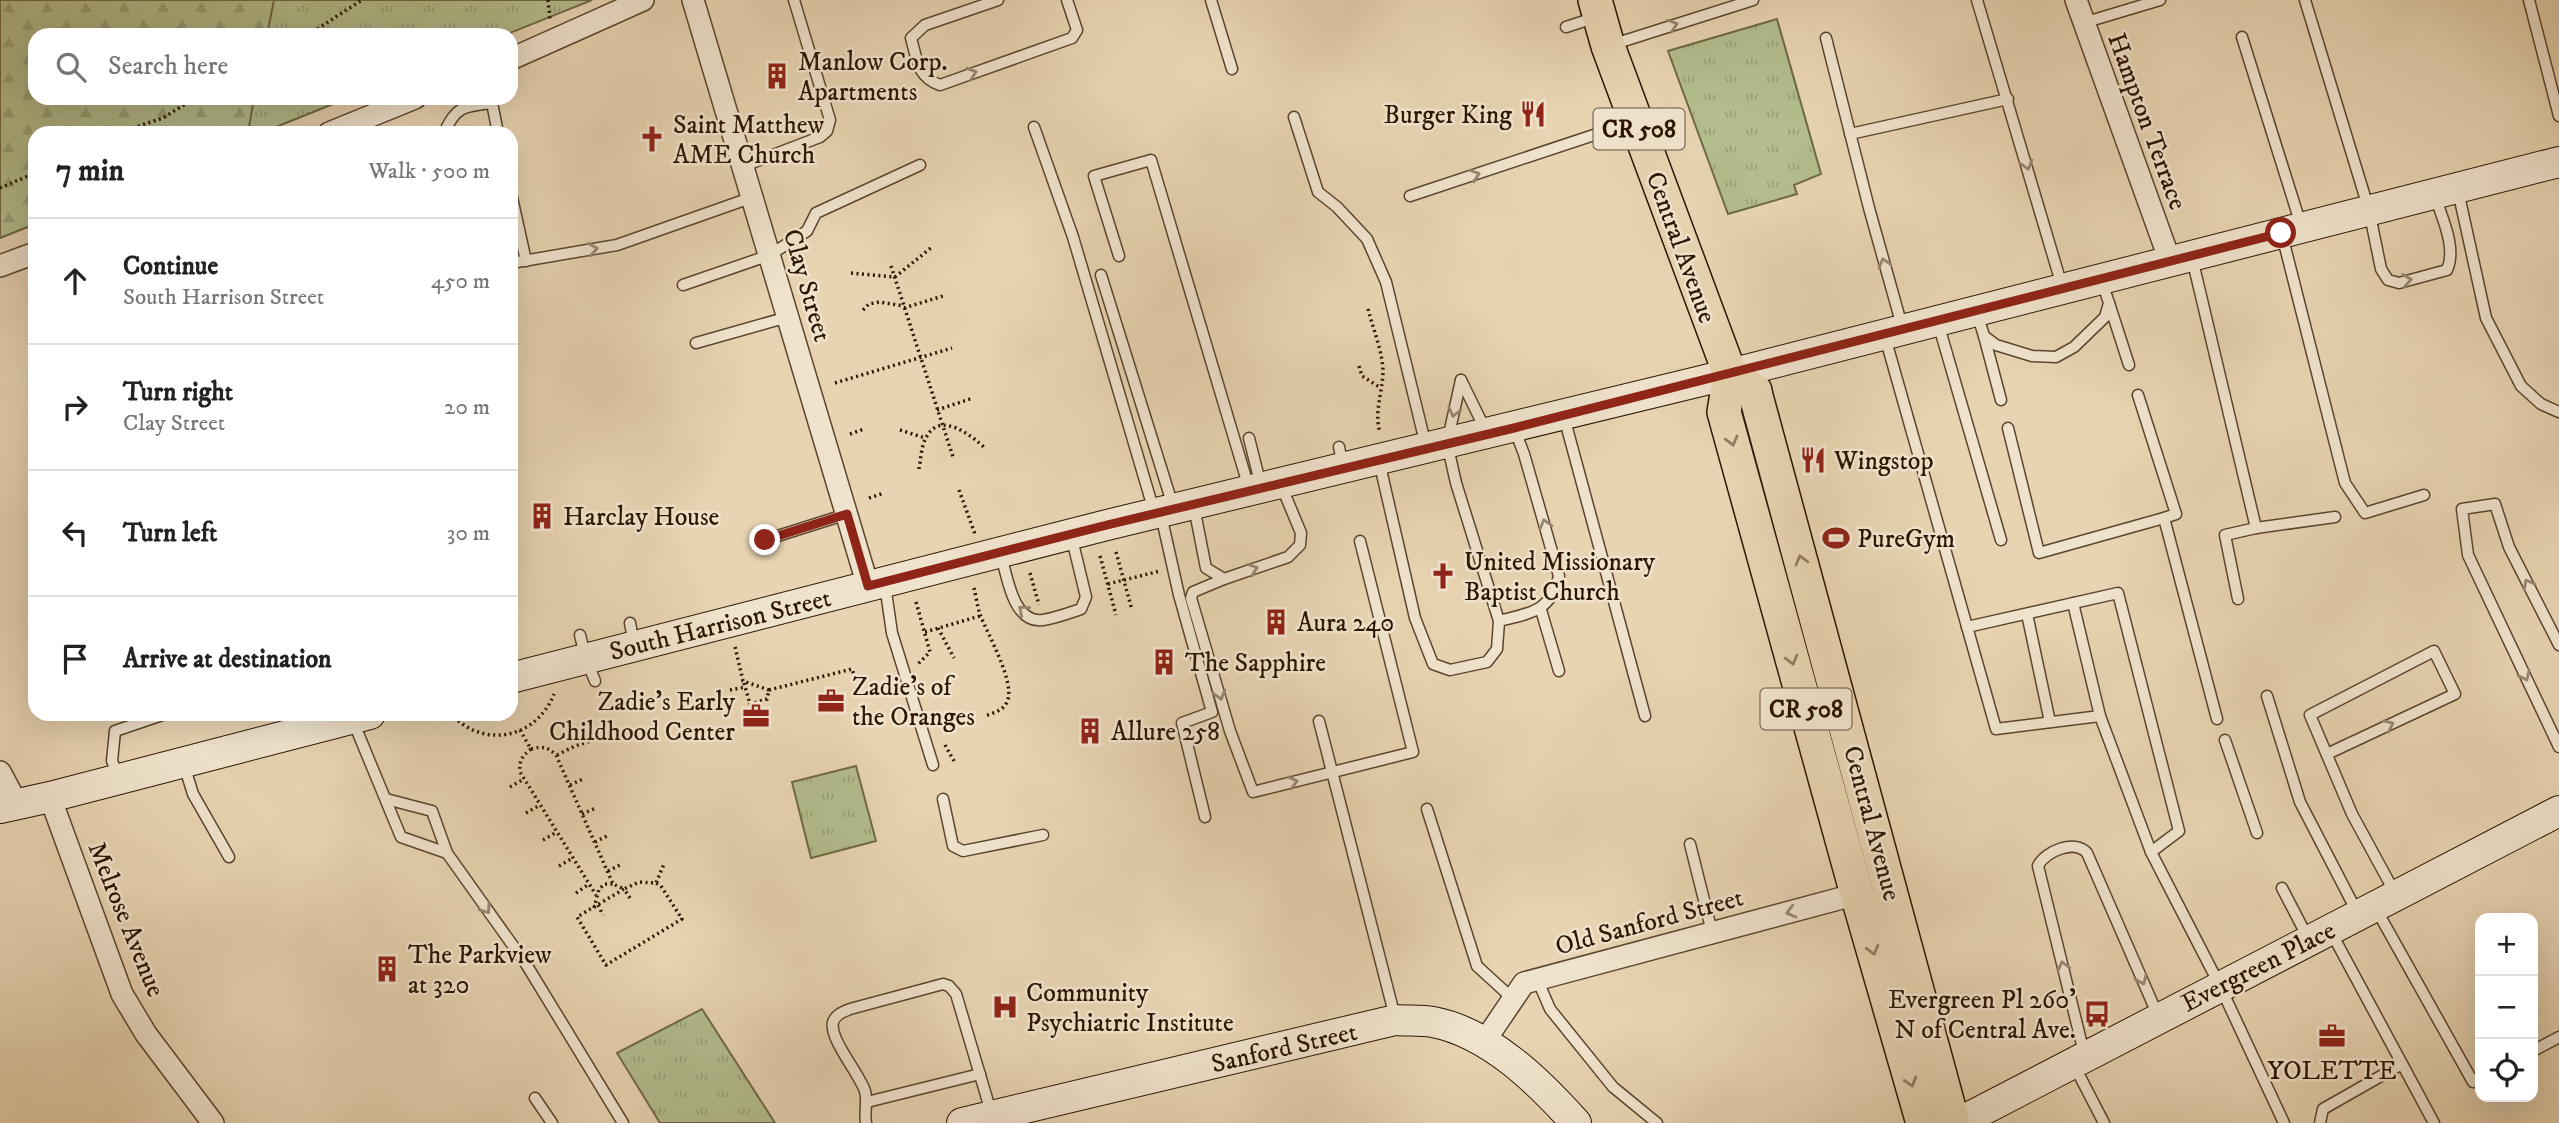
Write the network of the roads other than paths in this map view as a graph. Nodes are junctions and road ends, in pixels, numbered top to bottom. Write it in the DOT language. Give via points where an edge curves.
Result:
graph roads {
  1 [pos="643,0"];
  2 [pos="693,0"];
  3 [pos="794,0"];
  4 [pos="998,0"];
  5 [pos="1067,0"];
  6 [pos="1211,0"];
  7 [pos="1753,0"];
  8 [pos="1977,0"];
  9 [pos="2076,0"];
  10 [pos="2160,0"];
  11 [pos="2305,0"];
  12 [pos="2529,0"];
  13 [pos="1601,21"];
  14 [pos="2083,23"];
  15 [pos="1566,27"];
  16 [pos="2242,37"];
  17 [pos="1826,38"];
  18 [pos="518,56"];
  19 [pos="1232,69"];
  20 [pos="2008,99"];
  21 [pos="398,105"];
  22 [pos="472,105"];
  23 [pos="492,105"];
  24 [pos="2559,116"];
  25 [pos="1294,117"];
  26 [pos="1636,121"];
  27 [pos="346,126"];
  28 [pos="447,126"];
  29 [pos="496,126"];
  30 [pos="1034,127"];
  31 [pos="1850,134"];
  32 [pos="2559,162"];
  33 [pos="920,165"];
  34 [pos="744,166"];
  35 [pos="1410,196"];
  36 [pos="2451,196"];
  37 [pos="753,197"];
  38 [pos="2369,210"];
  39 [pos="518,225"];
  40 [pos="2292,230"];
  41 [pos="771,255"];
  42 [pos="28,256"];
  43 [pos="1119,256"];
  44 [pos="2181,258"];
  45 [pos="526,261"];
  46 [pos="518,262"];
  47 [pos="0,267"];
  48 [pos="1101,275"];
  49 [pos="683,285"];
  50 [pos="2063,288"];
  51 [pos="2105,290"];
  52 [pos="789,317"];
  53 [pos="1938,320"];
  54 [pos="1980,323"];
  55 [pos="1894,332"];
  56 [pos="696,343"];
  57 [pos="2129,365"];
  58 [pos="1730,374"];
  59 [pos="2138,395"];
  60 [pos="2001,400"];
  61 [pos="2559,411"];
  62 [pos="1563,415"];
  63 [pos="2008,428"];
  64 [pos="1501,431"];
  65 [pos="1249,438"];
  66 [pos="1437,446"];
  67 [pos="1380,451"];
  68 [pos="1264,488"];
  69 [pos="2424,495"];
  70 [pos="1170,510"];
  71 [pos="847,514"];
  72 [pos="2335,517"];
  73 [pos="2164,518"];
  74 [pos="2256,528"];
  75 [pos="1070,534"];
  76 [pos="765,540"];
  77 [pos="2001,540"];
  78 [pos="1360,541"];
  79 [pos="990,548"];
  80 [pos="1224,579"];
  81 [pos="877,584"];
  82 [pos="2238,599"];
  83 [pos="2073,603"];
  84 [pos="1541,610"];
  85 [pos="2027,614"];
  86 [pos="1499,621"];
  87 [pos="1967,627"];
  88 [pos="2559,645"];
  89 [pos="1559,671"];
  90 [pos="518,676"];
  91 [pos="2267,696"];
  92 [pos="1645,716"];
  93 [pos="2100,716"];
  94 [pos="2217,719"];
  95 [pos="144,721"];
  96 [pos="342,721"];
  97 [pos="363,721"];
  98 [pos="1319,721"];
  99 [pos="2050,722"];
  100 [pos="2225,740"];
  101 [pos="2559,747"];
  102 [pos="2328,754"];
  103 [pos="183,762"];
  104 [pos="933,765"];
  105 [pos="0,772"];
  106 [pos="1333,772"];
  107 [pos="120,778"];
  108 [pos="50,797"];
  109 [pos="386,799"];
  110 [pos="943,800"];
  111 [pos="9,806"];
  112 [pos="1427,809"];
  113 [pos="2559,811"];
  114 [pos="1205,817"];
  115 [pos="2257,833"];
  116 [pos="1043,835"];
  117 [pos="1689,844"];
  118 [pos="2151,852"];
  119 [pos="447,853"];
  120 [pos="229,857"];
  121 [pos="2282,888"];
  122 [pos="1857,894"];
  123 [pos="2376,906"];
  124 [pos="1712,932"];
  125 [pos="2320,935"];
  126 [pos="1538,981"];
  127 [pos="2220,986"];
  128 [pos="1513,999"];
  129 [pos="2159,1018"];
  130 [pos="1395,1020"];
  131 [pos="2559,1038"];
  132 [pos="1484,1042"];
  133 [pos="2538,1048"];
  134 [pos="2079,1059"];
  135 [pos="2403,1064"];
  136 [pos="980,1074"];
  137 [pos="2475,1081"];
  138 [pos="535,1098"];
  139 [pos="867,1102"];
  140 [pos="992,1115"];
  141 [pos="205,1120"];
  142 [pos="552,1123"];
  143 [pos="623,1123"];
  144 [pos="866,1123"];
  145 [pos="962,1123"];
  146 [pos="1576,1123"];
  147 [pos="1657,1123"];
  148 [pos="1923,1123"];
  149 [pos="1956,1123"];
  150 [pos="2104,1123"];
  151 [pos="2284,1123"];
  152 [pos="2320,1123"];
  153 [pos="2434,1123"];
  1 -- 18 [label="street"];
  2 -- 34 [label="street, Clay Street"];
  3 -- 34 [label="lane" via="830,120 827,131"];
  4 -- 5 [label="lane, one-way" via="915,32 911,38 921,73 929,81 940,85 1072,38 1077,30"];
  6 -- 19 [label="lane"];
  13 -- 7 [label="lane, one-way"];
  8 -- 20 [label="lane"];
  9 -- 14 [label="street, Hampton Terrace"];
  10 -- 14 [label="lane"];
  11 -- 38 [label="lane"];
  12 -- 24 [label="lane"];
  13 -- 15 [label="lane"];
  13 -- 26 [label="main road, Central Avenue / CR 508"];
  14 -- 44 [label="street, Hampton Terrace"];
  16 -- 40 [label="lane"];
  17 -- 31 [label="lane"];
  20 -- 31 [label="lane"];
  20 -- 50 [label="lane, one-way"];
  21 -- 27 [label="street"];
  22 -- 28 [label="lane" via="454,112"];
  23 -- 29 [label="lane"];
  25 -- 66 [label="lane" via="1318,192 1367,239 1387,282"];
  35 -- 26 [label="lane, one-way"];
  26 -- 58 [label="main road, Central Avenue / CR 508"];
  30 -- 70 [label="lane"];
  55 -- 31 [label="lane, one-way"];
  32 -- 36 [label="main road, South Harrison Street"];
  33 -- 41 [label="lane" via="816,213 807,232"];
  34 -- 37 [label="street, Clay Street"];
  36 -- 38 [label="main road, South Harrison Street"];
  38 -- 36 [label="lane, one-way" via="2381,268 2388,280 2399,283 2447,270 2451,261"];
  36 -- 61 [label="lane" via="2486,318 2521,386 2541,404"];
  37 -- 41 [label="street, Clay Street"];
  45 -- 37 [label="lane, one-way" via="617,245"];
  38 -- 40 [label="main road, South Harrison Street"];
  39 -- 45 [label="lane"];
  40 -- 44 [label="main road, South Harrison Street"];
  40 -- 69 [label="lane" via="2345,483 2365,513"];
  41 -- 49 [label="lane"];
  41 -- 52 [label="street, Clay Street"];
  42 -- 47 [label="street"];
  43 -- 68 [label="lane" via="1094,176 1151,160"];
  44 -- 51 [label="main road, South Harrison Street"];
  44 -- 74 [label="lane"];
  45 -- 46 [label="lane"];
  48 -- 70 [label="lane"];
  50 -- 51 [label="main road, South Harrison Street"];
  50 -- 54 [label="main road, South Harrison Street"];
  51 -- 54 [label="lane" via="2105,317 2074,347 2056,357 2032,356 1996,345"];
  51 -- 57 [label="lane"];
  52 -- 56 [label="lane"];
  52 -- 71 [label="street, Clay Street"];
  53 -- 54 [label="main road, South Harrison Street"];
  53 -- 55 [label="main road, South Harrison Street"];
  53 -- 77 [label="lane"];
  54 -- 60 [label="lane"];
  55 -- 58 [label="main road, South Harrison Street"];
  55 -- 87 [label="lane"];
  58 -- 62 [label="main road, South Harrison Street"];
  58 -- 122 [label="main road, Central Avenue / CR 508, one-way" via="1724,412"];
  149 -- 58 [label="main road, Central Avenue / CR 508, one-way" via="1755,391"];
  59 -- 73 [label="lane" via="2176,514"];
  62 -- 64 [label="main road, South Harrison Street"];
  62 -- 92 [label="lane"];
  63 -- 73 [label="lane" via="2039,553"];
  64 -- 66 [label="main road, South Harrison Street"];
  64 -- 66 [label="lane, one-way" via="1461,380"];
  84 -- 64 [label="lane, one-way" via="1559,576 1535,489"];
  65 -- 68 [label="lane"];
  66 -- 67 [label="main road, South Harrison Street"];
  66 -- 86 [label="lane" via="1456,483"];
  67 -- 68 [label="main road, South Harrison Street" via="1341,458"];
  67 -- 86 [label="lane" via="1415,618 1433,664 1450,670 1487,662 1497,649"];
  68 -- 70 [label="main road, South Harrison Street"];
  80 -- 68 [label="lane, one-way" via="1288,557 1300,545 1301,533"];
  70 -- 75 [label="main road, South Harrison Street"];
  70 -- 80 [label="lane" via="1206,568"];
  70 -- 114 [label="lane" via="1173,567 1212,712 1182,723"];
  71 -- 76 [label="lane"];
  71 -- 81 [label="street, Clay Street"];
  72 -- 74 [label="lane"];
  73 -- 94 [label="lane"];
  74 -- 82 [label="lane" via="2225,535"];
  75 -- 79 [label="main road, South Harrison Street"];
  75 -- 79 [label="lane, one-way" via="1086,597 1081,609 1040,620 1014,602"];
  78 -- 106 [label="lane" via="1413,752"];
  79 -- 81 [label="main road, South Harrison Street"];
  80 -- 106 [label="lane, one-way" via="1194,592 1191,598 1253,792"];
  81 -- 90 [label="main road, South Harrison Street" via="632,635 587,658"];
  81 -- 104 [label="lane"];
  83 -- 85 [label="lane"];
  83 -- 93 [label="lane"];
  83 -- 118 [label="lane" via="2118,593 2179,831"];
  84 -- 86 [label="lane"];
  84 -- 89 [label="lane"];
  85 -- 87 [label="lane"];
  85 -- 99 [label="lane"];
  87 -- 99 [label="lane" via="1996,729"];
  88 -- 101 [label="lane, one-way" via="2509,547 2495,504 2462,509 2468,555"];
  91 -- 123 [label="lane" via="2300,802"];
  93 -- 99 [label="lane"];
  93 -- 118 [label="lane"];
  95 -- 107 [label="lane" via="115,731 112,761"];
  96 -- 103 [label="main road"];
  97 -- 109 [label="lane"];
  98 -- 106 [label="lane"];
  100 -- 115 [label="lane"];
  102 -- 102 [label="lane, one-way" via="2455,694 2434,651 2310,715"];
  102 -- 123 [label="lane" via="2352,814"];
  103 -- 107 [label="main road"];
  103 -- 120 [label="lane" via="193,794"];
  105 -- 111 [label="street"];
  106 -- 130 [label="lane"];
  107 -- 108 [label="main road"];
  108 -- 111 [label="main road"];
  108 -- 141 [label="street, Melrose Avenue" via="122,994"];
  109 -- 119 [label="lane" via="401,837"];
  109 -- 119 [label="lane" via="432,811"];
  110 -- 116 [label="lane" via="953,846 963,851"];
  112 -- 128 [label="lane" via="1477,966"];
  113 -- 123 [label="main road, Evergreen Place"];
  117 -- 124 [label="lane"];
  118 -- 127 [label="lane"];
  119 -- 143 [label="lane, one-way" via="526,964"];
  121 -- 125 [label="lane"];
  122 -- 124 [label="street, Old Sanford Street, one-way"];
  122 -- 148 [label="main road, Central Avenue / CR 508, one-way"];
  123 -- 125 [label="main road, Evergreen Place"];
  123 -- 137 [label="lane"];
  124 -- 126 [label="street, Old Sanford Street"];
  125 -- 127 [label="main road, Evergreen Place"];
  125 -- 135 [label="lane"];
  126 -- 128 [label="street, Old Sanford Street" via="1524,984"];
  126 -- 147 [label="lane" via="1550,1009 1613,1087"];
  127 -- 129 [label="main road, Evergreen Place"];
  127 -- 151 [label="lane"];
  128 -- 132 [label="street, Old Sanford Street"];
  129 -- 134 [label="main road, Evergreen Place"];
  134 -- 129 [label="lane, one-way" via="2038,866 2042,858 2075,846 2087,853"];
  130 -- 132 [label="main road, Sanford Street" via="1434,1022"];
  130 -- 140 [label="main road, Sanford Street"];
  131 -- 133 [label="lane"];
  132 -- 146 [label="main road, Sanford Street" via="1542,1087"];
  134 -- 149 [label="main road, Evergreen Place"];
  134 -- 150 [label="lane"];
  135 -- 152 [label="lane" via="2323,1109"];
  135 -- 153 [label="lane"];
  136 -- 139 [label="lane"];
  136 -- 139 [label="lane" via="956,994 943,984 838,1015 833,1024 835,1036"];
  136 -- 140 [label="lane"];
  138 -- 142 [label="lane"];
  139 -- 144 [label="lane"];
  140 -- 145 [label="main road, Sanford Street"];
}
